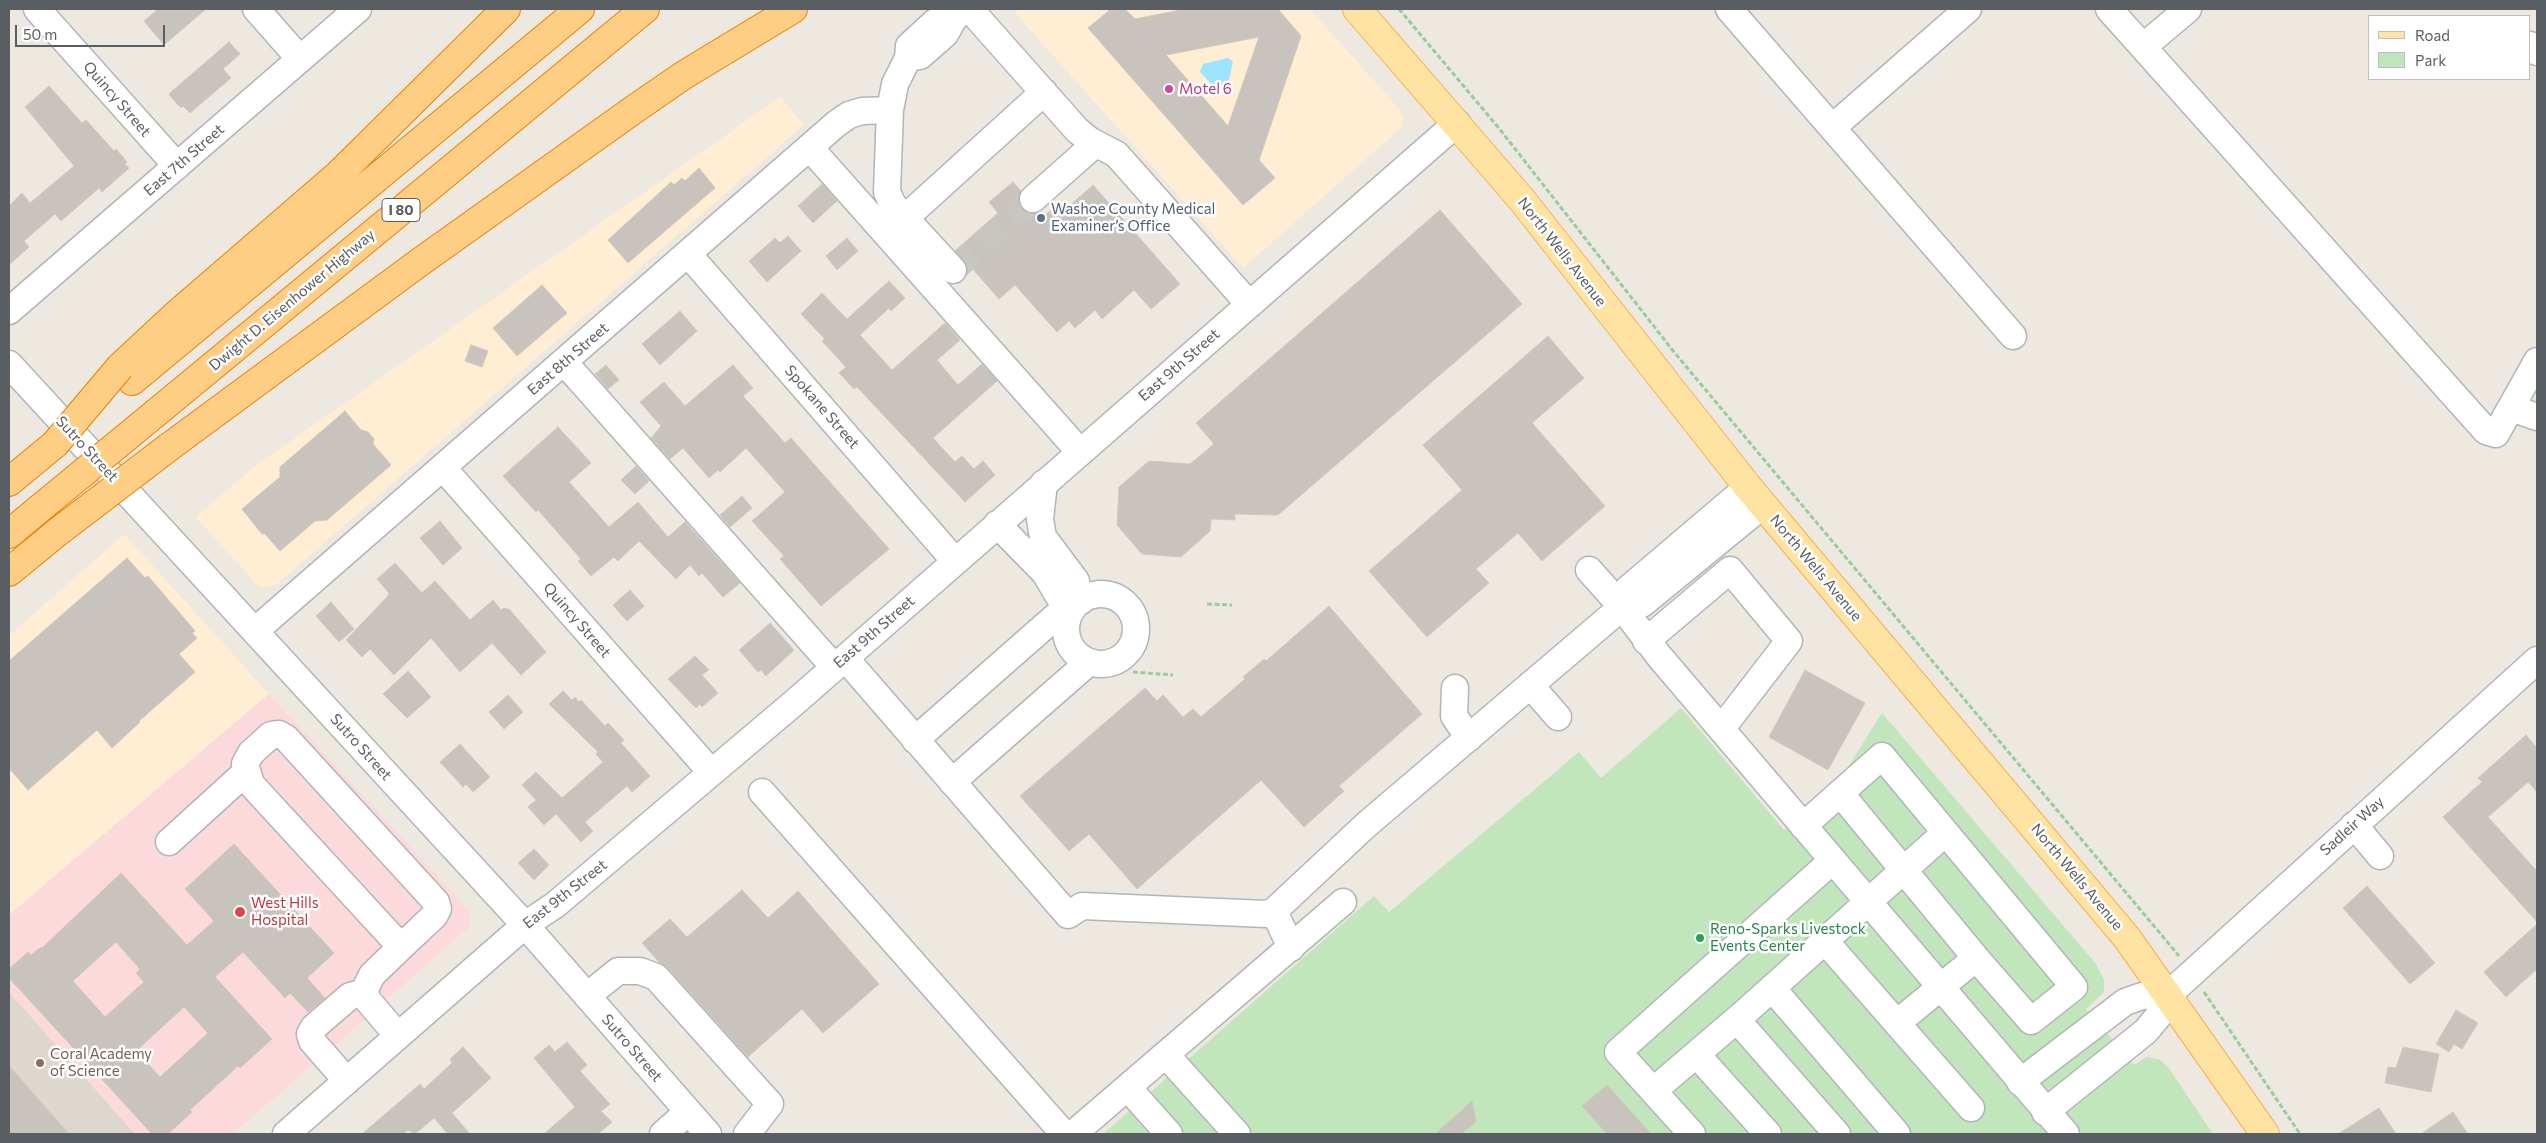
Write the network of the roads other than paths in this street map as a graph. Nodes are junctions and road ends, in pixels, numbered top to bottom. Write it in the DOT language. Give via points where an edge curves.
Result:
graph roads {
  1 [pos="37,9"];
  2 [pos="256,9"];
  3 [pos="358,9"];
  4 [pos="506,9"];
  5 [pos="580,9"];
  6 [pos="645,9"];
  7 [pos="792,9"];
  8 [pos="1357,9"];
  9 [pos="1729,9"];
  10 [pos="1968,9"];
  11 [pos="2109,9"];
  12 [pos="2188,9"];
  13 [pos="2143,47"];
  14 [pos="300,59"];
  15 [pos="1044,92"];
  16 [pos="890,110"];
  17 [pos="1457,123"];
  18 [pos="1833,127"];
  19 [pos="1095,144"];
  20 [pos="810,148"];
  21 [pos="176,166"];
  22 [pos="1033,199"];
  23 [pos="905,218"];
  24 [pos="688,254"];
  25 [pos="953,270"];
  26 [pos="1249,304"];
  27 [pos="9,311"];
  28 [pos="2013,336"];
  29 [pos="2537,361"];
  30 [pos="564,362"];
  31 [pos="9,364"];
  32 [pos="126,374"];
  33 [pos="2511,408"];
  34 [pos="2537,417"];
  35 [pos="1080,452"];
  36 [pos="443,468"];
  37 [pos="11,480"];
  38 [pos="1044,483"];
  39 [pos="1755,496"];
  40 [pos="997,524"];
  41 [pos="9,534"];
  42 [pos="956,561"];
  43 [pos="1589,570"];
  44 [pos="9,572"];
  45 [pos="1077,601"];
  46 [pos="1622,607"];
  47 [pos="256,630"];
  48 [pos="1646,641"];
  49 [pos="2537,660"];
  50 [pos="839,662"];
  51 [pos="1089,662"];
  52 [pos="1530,685"];
  53 [pos="1455,688"];
  54 [pos="1558,717"];
  55 [pos="1722,728"];
  56 [pos="1469,738"];
  57 [pos="915,740"];
  58 [pos="246,772"];
  59 [pos="712,772"];
  60 [pos="952,782"];
  61 [pos="762,792"];
  62 [pos="1840,793"];
  63 [pos="2354,825"];
  64 [pos="1803,826"];
  65 [pos="1945,832"];
  66 [pos="169,842"];
  67 [pos="2380,856"];
  68 [pos="1833,860"];
  69 [pos="1903,870"];
  70 [pos="1343,902"];
  71 [pos="1869,902"];
  72 [pos="1274,911"];
  73 [pos="525,925"];
  74 [pos="1825,941"];
  75 [pos="401,947"];
  76 [pos="1291,948"];
  77 [pos="1976,958"];
  78 [pos="1941,987"];
  79 [pos="1772,988"];
  80 [pos="2169,994"];
  81 [pos="587,996"];
  82 [pos="366,997"];
  83 [pos="1737,1020"];
  84 [pos="1897,1023"];
  85 [pos="398,1036"];
  86 [pos="1166,1055"];
  87 [pos="1697,1055"];
  88 [pos="347,1081"];
  89 [pos="2020,1082"];
  90 [pos="1128,1088"];
  91 [pos="1653,1091"];
  92 [pos="1971,1108"];
  93 [pos="688,1112"];
  94 [pos="2045,1112"];
  95 [pos="1076,1133"];
  96 [pos="286,1134"];
  97 [pos="663,1134"];
  98 [pos="708,1134"];
  99 [pos="747,1134"];
  100 [pos="1168,1134"];
  101 [pos="1237,1134"];
  102 [pos="1692,1134"];
  103 [pos="1768,1134"];
  104 [pos="1837,1134"];
  105 [pos="1897,1134"];
  106 [pos="2066,1134"];
  107 [pos="2265,1134"];
  1 -- 21 [label="street, Quincy Street"];
  2 -- 14 [label="street"];
  3 -- 14 [label="street, East 7th Street"];
  4 -- 32 [label="highway" via="346,167 166,324"];
  5 -- 32 [label="highway, I 80"];
  6 -- 41 [label="highway, Dwight D. Eisenhower Highway / I 80, bridge"];
  7 -- 44 [label="highway, bridge" via="636,108 420,262 169,447"];
  8 -- 17 [label="main road, North Wells Avenue"];
  9 -- 18 [label="street"];
  10 -- 18 [label="street"];
  11 -- 13 [label="street"];
  12 -- 13 [label="street"];
  13 -- 33 [label="street" via="2486,431 2496,434"];
  14 -- 21 [label="street, East 7th Street"];
  15 -- 16 [label="street" via="968,11 956,15 945,34 920,56 908,58 895,84"];
  15 -- 19 [label="street"];
  15 -- 23 [label="street"];
  16 -- 20 [label="street, East 8th Street" via="849,115"];
  16 -- 23 [label="street" via="887,192"];
  17 -- 26 [label="street, East 9th Street"];
  17 -- 39 [label="main road, North Wells Avenue" via="1558,245"];
  18 -- 28 [label="street"];
  19 -- 22 [label="street"];
  19 -- 26 [label="street" via="1116,154"];
  20 -- 24 [label="street, East 8th Street"];
  20 -- 35 [label="street"];
  21 -- 27 [label="street, East 7th Street"];
  23 -- 25 [label="street"];
  24 -- 30 [label="street, East 8th Street"];
  24 -- 42 [label="street, Spokane Street"];
  26 -- 35 [label="street, East 9th Street"];
  29 -- 33 [label="street"];
  30 -- 36 [label="street, East 8th Street"];
  30 -- 50 [label="street"];
  31 -- 47 [label="street, Sutro Street"];
  32 -- 37 [label="highway, I 80, bridge" via="55,444"];
  33 -- 34 [label="street"];
  35 -- 38 [label="street, East 9th Street"];
  36 -- 47 [label="street, East 8th Street"];
  36 -- 59 [label="street, Quincy Street"];
  38 -- 40 [label="street, East 9th Street"];
  38 -- 45 [label="street" via="1040,519 1043,537 1076,581"];
  39 -- 46 [label="street" via="1642,604"];
  39 -- 80 [label="main road, North Wells Avenue" via="2127,938"];
  40 -- 42 [label="street, East 9th Street"];
  40 -- 45 [label="street" via="1046,573 1059,597"];
  42 -- 50 [label="street, East 9th Street"];
  43 -- 46 [label="street"];
  45 -- 51 [label="street" via="1066,628 1067,639 1076,653"];
  45 -- 51 [label="street" via="1103,594 1115,597 1132,613 1136,625 1136,636 1123,657 1101,665"];
  45 -- 57 [label="street"];
  46 -- 48 [label="street"];
  46 -- 52 [label="street"];
  47 -- 73 [label="street, Sutro Street"];
  48 -- 55 [label="street"];
  48 -- 55 [label="street" via="1730,570 1788,641"];
  49 -- 63 [label="street, Sadleir Way"];
  50 -- 57 [label="street"];
  50 -- 59 [label="street, East 9th Street"];
  51 -- 60 [label="street"];
  52 -- 54 [label="street"];
  52 -- 56 [label="street"];
  53 -- 56 [label="street" via="1454,716"];
  55 -- 64 [label="street"];
  56 -- 72 [label="street" via="1366,825"];
  57 -- 60 [label="street"];
  58 -- 66 [label="street"];
  58 -- 75 [label="street" via="251,784"];
  58 -- 75 [label="street" via="245,764 251,754 271,735 279,734 286,738 436,902 438,909 434,916"];
  59 -- 73 [label="street, East 9th Street" via="555,905"];
  60 -- 72 [label="street" via="1068,915 1082,906 1266,914"];
  61 -- 95 [label="street"];
  62 -- 64 [label="street"];
  62 -- 65 [label="street" via="1882,756"];
  62 -- 69 [label="street"];
  63 -- 67 [label="street"];
  63 -- 80 [label="street, Sadleir Way"];
  64 -- 68 [label="street"];
  65 -- 69 [label="street"];
  65 -- 77 [label="street" via="2074,987 2032,1021"];
  68 -- 71 [label="street"];
  68 -- 91 [label="street" via="1618,1052"];
  69 -- 71 [label="street"];
  69 -- 77 [label="street"];
  70 -- 76 [label="street"];
  71 -- 74 [label="street"];
  71 -- 78 [label="street"];
  72 -- 76 [label="street"];
  73 -- 81 [label="street, Sutro Street"];
  73 -- 85 [label="street, East 9th Street"];
  74 -- 79 [label="street"];
  74 -- 84 [label="street"];
  75 -- 82 [label="street" via="372,975 366,987"];
  76 -- 86 [label="street"];
  77 -- 78 [label="street"];
  78 -- 84 [label="street"];
  78 -- 89 [label="street"];
  79 -- 83 [label="street"];
  79 -- 105 [label="street"];
  80 -- 89 [label="street" via="2142,996 2125,1002"];
  80 -- 94 [label="street" via="2160,1014 2146,1031"];
  80 -- 107 [label="main road, North Wells Avenue"];
  81 -- 93 [label="street, Sutro Street"];
  81 -- 99 [label="street" via="618,972 640,971 656,977 770,1104"];
  82 -- 85 [label="street"];
  82 -- 88 [label="street" via="350,996 310,1034"];
  83 -- 87 [label="street"];
  83 -- 104 [label="street"];
  84 -- 92 [label="street"];
  85 -- 88 [label="street, East 9th Street"];
  86 -- 90 [label="street"];
  86 -- 101 [label="street"];
  87 -- 91 [label="street"];
  87 -- 103 [label="street"];
  88 -- 96 [label="street, East 9th Street"];
  89 -- 94 [label="street"];
  90 -- 95 [label="street"];
  90 -- 100 [label="street"];
  91 -- 102 [label="street"];
  93 -- 97 [label="street"];
  93 -- 98 [label="street, Sutro Street"];
  94 -- 106 [label="street"];
}
